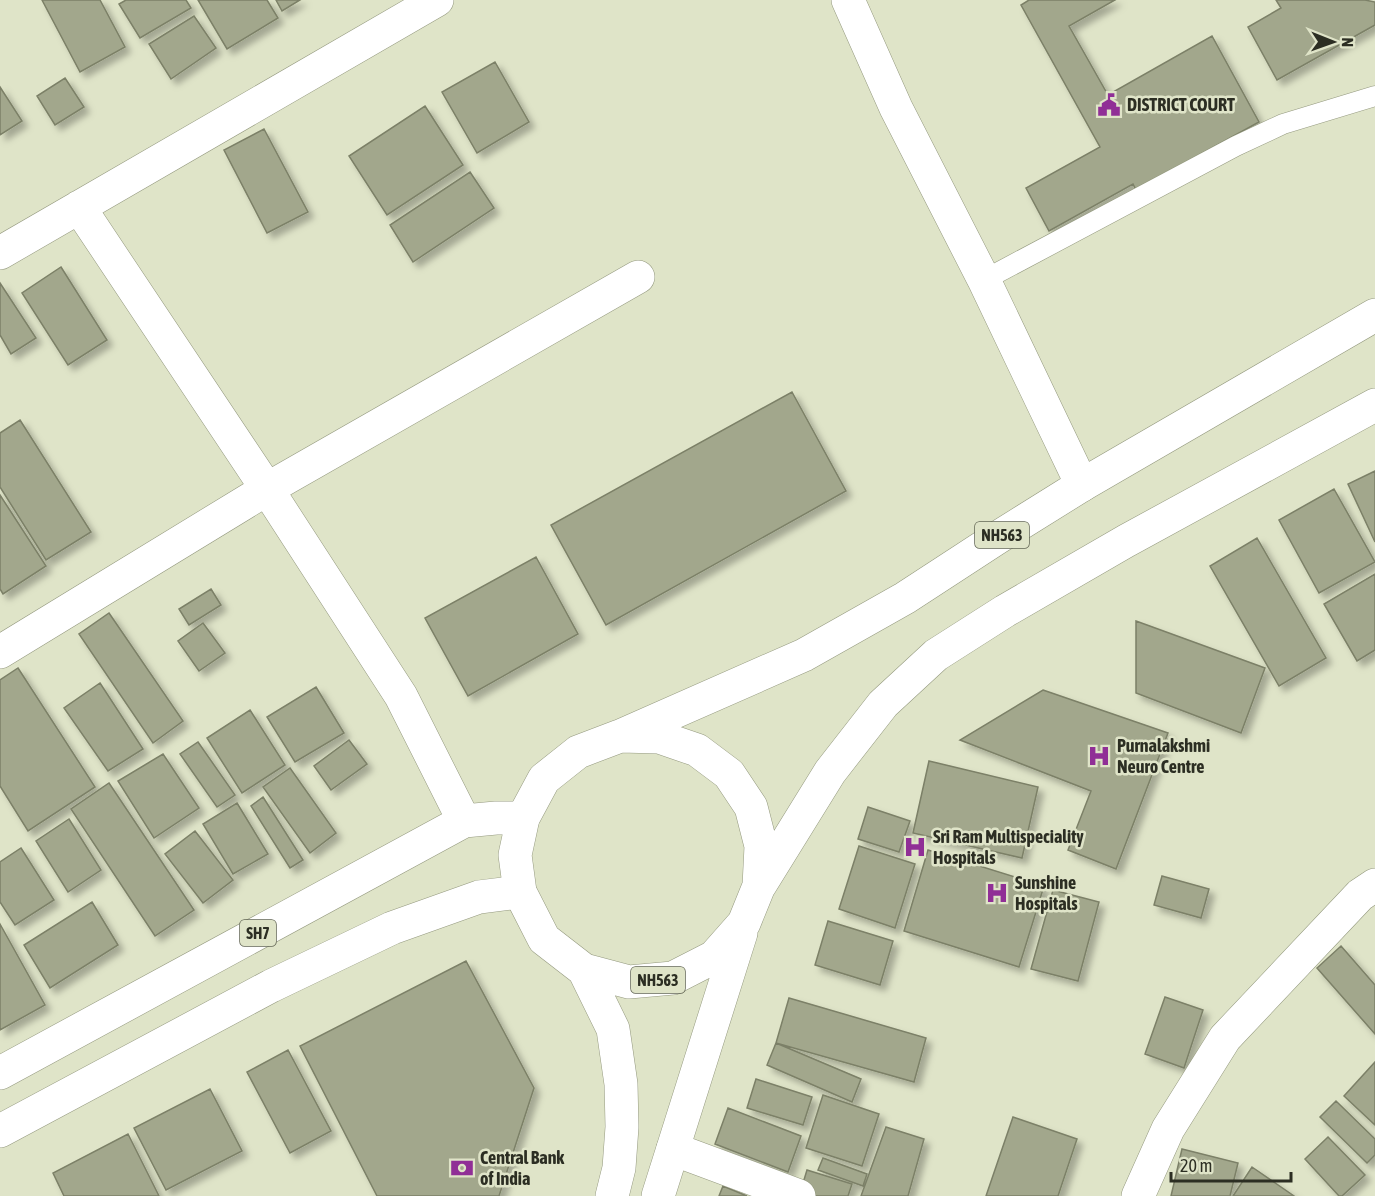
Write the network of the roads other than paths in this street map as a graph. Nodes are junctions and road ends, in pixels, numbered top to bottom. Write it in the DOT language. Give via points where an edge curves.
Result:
graph roads {
  1 [pos="437,0"];
  2 [pos="848,0"];
  3 [pos="1375,96"];
  4 [pos="79,207"];
  5 [pos="0,253"];
  6 [pos="638,277"];
  7 [pos="984,280"];
  8 [pos="1375,315"];
  9 [pos="1375,405"];
  10 [pos="1082,485"];
  11 [pos="267,489"];
  12 [pos="0,652"];
  13 [pos="620,736"];
  14 [pos="523,818"];
  15 [pos="464,821"];
  16 [pos="1375,885"];
  17 [pos="759,886"];
  18 [pos="520,892"];
  19 [pos="744,923"];
  20 [pos="584,970"];
  21 [pos="0,1073"];
  22 [pos="0,1131"];
  23 [pos="673,1149"];
  24 [pos="612,1196"];
  25 [pos="658,1196"];
  26 [pos="799,1196"];
  27 [pos="1138,1196"];
  1 -- 4 [label="main road"];
  2 -- 7 [label="main road" via="896,108"];
  3 -- 7 [label="lane" via="1283,124 1236,146"];
  4 -- 5 [label="main road"];
  4 -- 11 [label="main road"];
  6 -- 11 [label="main road"];
  7 -- 10 [label="main road"];
  8 -- 10 [label="main road, NH563"];
  9 -- 17 [label="main road, NH563" via="1126,541 936,655 883,704 830,772"];
  10 -- 13 [label="main road, NH563" via="905,598 804,655"];
  11 -- 12 [label="main road"];
  11 -- 15 [label="main road" via="401,696"];
  13 -- 14 [label="main road, NH563" via="578,752 544,779"];
  13 -- 17 [label="main road, NH563" via="660,737 697,750 729,774 751,807 761,846"];
  14 -- 15 [label="main road, SH7"];
  14 -- 18 [label="main road, NH563" via="515,855"];
  15 -- 21 [label="main road, SH7"];
  16 -- 27 [label="main road" via="1360,895 1225,1038 1168,1129"];
  17 -- 19 [label="main road, NH563"];
  18 -- 20 [label="main road, NH563" via="544,939"];
  18 -- 22 [label="main road" via="479,897 392,928 271,986"];
  19 -- 20 [label="main road, NH563" via="714,957 673,978 629,982"];
  19 -- 23 [label="main road, NH563"];
  20 -- 24 [label="main road, NH563" via="613,1029 621,1084 619,1168"];
  23 -- 25 [label="main road, NH563"];
  23 -- 26 [label="main road"];
}
